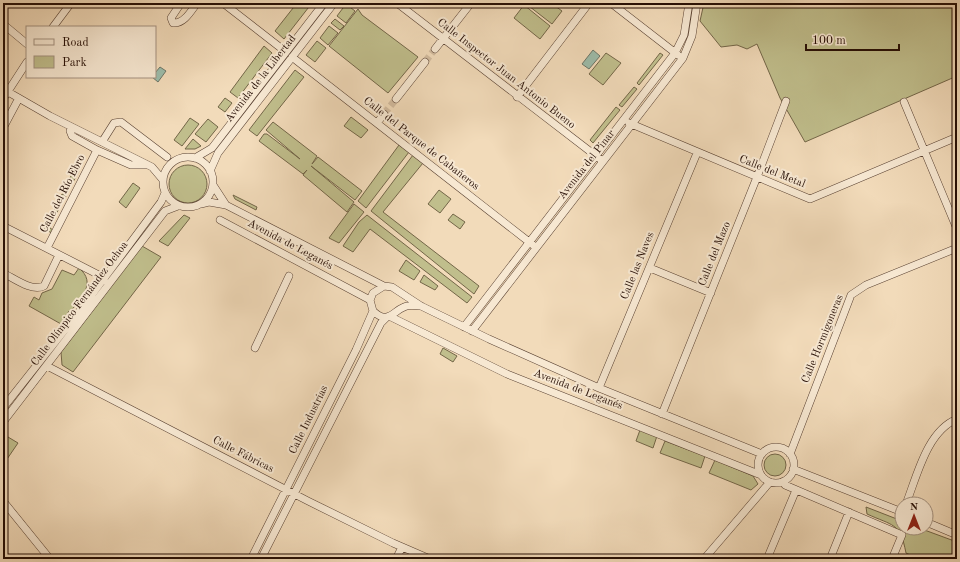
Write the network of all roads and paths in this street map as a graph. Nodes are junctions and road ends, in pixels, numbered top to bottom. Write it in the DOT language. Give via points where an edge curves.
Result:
graph roads {
  1 [pos="71,3"];
  2 [pos="181,3"];
  3 [pos="197,3"];
  4 [pos="223,3"];
  5 [pos="324,3"];
  6 [pos="334,3"];
  7 [pos="397,3"];
  8 [pos="471,3"];
  9 [pos="589,3"];
  10 [pos="611,3"];
  11 [pos="689,3"];
  12 [pos="698,3"];
  13 [pos="3,24"];
  14 [pos="54,26"];
  15 [pos="443,39"];
  16 [pos="26,43"];
  17 [pos="435,49"];
  18 [pos="676,53"];
  19 [pos="289,55"];
  20 [pos="683,58"];
  21 [pos="424,62"];
  22 [pos="26,63"];
  23 [pos="5,90"];
  24 [pos="517,97"];
  25 [pos="19,98"];
  26 [pos="3,99"];
  27 [pos="396,99"];
  28 [pos="786,101"];
  29 [pos="904,102"];
  30 [pos="384,114"];
  31 [pos="624,120"];
  32 [pos="377,123"];
  33 [pos="632,125"];
  34 [pos="72,127"];
  35 [pos="3,128"];
  36 [pos="957,137"];
  37 [pos="102,142"];
  38 [pos="97,150"];
  39 [pos="925,151"];
  40 [pos="697,153"];
  41 [pos="596,156"];
  42 [pos="167,157"];
  43 [pos="195,158"];
  44 [pos="603,162"];
  45 [pos="152,167"];
  46 [pos="168,167"];
  47 [pos="210,171"];
  48 [pos="757,177"];
  49 [pos="163,180"];
  50 [pos="213,185"];
  51 [pos="165,193"];
  52 [pos="201,204"];
  53 [pos="226,205"];
  54 [pos="178,206"];
  55 [pos="220,220"];
  56 [pos="3,226"];
  57 [pos="957,229"];
  58 [pos="529,242"];
  59 [pos="47,248"];
  60 [pos="536,248"];
  61 [pos="957,248"];
  62 [pos="59,255"];
  63 [pos="650,268"];
  64 [pos="3,273"];
  65 [pos="289,276"];
  66 [pos="365,277"];
  67 [pos="106,281"];
  68 [pos="384,286"];
  69 [pos="398,292"];
  70 [pos="711,293"];
  71 [pos="372,296"];
  72 [pos="421,306"];
  73 [pos="373,312"];
  74 [pos="398,312"];
  75 [pos="389,317"];
  76 [pos="464,327"];
  77 [pos="472,331"];
  78 [pos="255,348"];
  79 [pos="47,366"];
  80 [pos="599,388"];
  81 [pos="3,408"];
  82 [pos="662,414"];
  83 [pos="957,418"];
  84 [pos="3,422"];
  85 [pos="762,454"];
  86 [pos="790,454"];
  87 [pos="793,469"];
  88 [pos="761,475"];
  89 [pos="784,481"];
  90 [pos="770,482"];
  91 [pos="796,490"];
  92 [pos="291,491"];
  93 [pos="909,496"];
  94 [pos="3,501"];
  95 [pos="894,509"];
  96 [pos="849,512"];
  97 [pos="934,525"];
  98 [pos="957,534"];
  99 [pos="402,547"];
  100 [pos="50,559"];
  101 [pos="251,559"];
  102 [pos="262,559"];
  103 [pos="396,559"];
  104 [pos="430,559"];
  105 [pos="704,559"];
  106 [pos="767,559"];
  107 [pos="830,559"];
  108 [pos="892,559"];
  1 -- 14 [label="street"];
  2 -- 3 [label="street" via="170,18 173,23 178,24 182,21"];
  4 -- 19 [label="street, Calle del Parque de Cabañeros"];
  5 -- 19 [label="street, Avenida de la Libertad"];
  6 -- 19 [label="street, Avenida de la Libertad"];
  7 -- 15 [label="street, Calle Inspector Juan Antonio Bueno"];
  8 -- 15 [label="street"];
  9 -- 24 [label="street"];
  10 -- 18 [label="street"];
  11 -- 18 [label="street, Avenida del Pinar" via="684,35"];
  12 -- 20 [label="street, Avenida del Pinar" via="692,36"];
  13 -- 16 [label="street"];
  15 -- 17 [label="street"];
  15 -- 24 [label="street, Calle Inspector Juan Antonio Bueno"];
  18 -- 20 [label="street"];
  18 -- 31 [label="street, Avenida del Pinar"];
  19 -- 32 [label="street, Calle del Parque de Cabañeros"];
  19 -- 43 [label="street, Avenida de la Libertad" via="212,148"];
  19 -- 47 [label="street, Avenida de la Libertad" via="218,153"];
  20 -- 33 [label="street, Avenida del Pinar"];
  21 -- 27 [label="street"];
  22 -- 23 [label="street"];
  23 -- 25 [label="street"];
  23 -- 26 [label="street"];
  24 -- 41 [label="street, Calle Inspector Juan Antonio Bueno"];
  25 -- 34 [label="street"];
  25 -- 35 [label="street"];
  28 -- 48 [label="street, Calle del Mazo"];
  29 -- 39 [label="street"];
  30 -- 32 [label="street"];
  31 -- 33 [label="street, Calle del Metal"];
  31 -- 41 [label="street, Avenida del Pinar"];
  32 -- 58 [label="street, Calle del Parque de Cabañeros"];
  33 -- 40 [label="street, Calle del Metal"];
  33 -- 44 [label="street, Avenida del Pinar"];
  34 -- 37 [label="street"];
  34 -- 38 [label="street" via="72,136"];
  36 -- 39 [label="street, Calle del Metal"];
  37 -- 42 [label="street" via="114,123 121,122"];
  37 -- 45 [label="street"];
  38 -- 45 [label="street" via="131,165"];
  38 -- 59 [label="street, Calle del Río Ebro"];
  39 -- 48 [label="street, Calle del Metal" via="814,199"];
  39 -- 57 [label="street"];
  40 -- 48 [label="street, Calle del Metal"];
  40 -- 63 [label="street, Calle las Naves"];
  41 -- 44 [label="street, Calle Inspector Juan Antonio Bueno"];
  41 -- 58 [label="street, Avenida del Pinar"];
  43 -- 46 [label="street" via="180,159"];
  43 -- 47 [label="street"];
  44 -- 60 [label="street, Avenida del Pinar"];
  45 -- 46 [label="street"];
  45 -- 49 [label="street"];
  46 -- 49 [label="street"];
  47 -- 50 [label="street"];
  48 -- 70 [label="street, Calle del Mazo"];
  49 -- 51 [label="street"];
  50 -- 52 [label="street" via="211,193"];
  50 -- 53 [label="street, Avenida de Leganés"];
  51 -- 54 [label="street"];
  51 -- 67 [label="street, Calle Olímpico Fernández Ochoa"];
  52 -- 53 [label="street, Avenida de Leganés" via="209,202"];
  52 -- 54 [label="street" via="193,207"];
  53 -- 66 [label="street, Avenida de Leganés"];
  54 -- 67 [label="street, Calle Olímpico Fernández Ochoa" via="165,211"];
  55 -- 71 [label="street, Avenida de Leganés"];
  56 -- 59 [label="street"];
  58 -- 60 [label="street, Calle del Parque de Cabañeros"];
  58 -- 76 [label="street, Avenida del Pinar"];
  59 -- 62 [label="street"];
  60 -- 77 [label="street, Avenida del Pinar"];
  61 -- 86 [label="street, Calle Hormigoneras" via="866,285 851,295"];
  62 -- 64 [label="street" via="44,286 39,288 33,288"];
  62 -- 67 [label="street"];
  63 -- 70 [label="street"];
  63 -- 80 [label="street, Calle las Naves"];
  65 -- 78 [label="street"];
  66 -- 68 [label="street, Avenida de Leganés"];
  66 -- 71 [label="street"];
  67 -- 79 [label="street, Calle Olímpico Fernández Ochoa"];
  67 -- 81 [label="street, Calle Olímpico Fernández Ochoa"];
  68 -- 69 [label="street" via="392,287"];
  68 -- 71 [label="street"];
  69 -- 72 [label="street, Avenida de Leganés"];
  69 -- 74 [label="street" via="401,306"];
  70 -- 82 [label="street, Calle del Mazo"];
  71 -- 73 [label="street"];
  72 -- 74 [label="street" via="404,307"];
  72 -- 76 [label="street, Avenida de Leganés"];
  73 -- 75 [label="street"];
  73 -- 92 [label="street, Calle Industrias"];
  74 -- 75 [label="street"];
  75 -- 88 [label="street, Avenida de Leganés" via="507,374"];
  75 -- 92 [label="street, Calle Industrias" via="381,323"];
  76 -- 77 [label="street, Avenida de Leganés"];
  77 -- 80 [label="street, Avenida de Leganés"];
  79 -- 84 [label="street, Calle Olímpico Fernández Ochoa"];
  79 -- 92 [label="street, Calle Fábricas"];
  80 -- 82 [label="street, Avenida de Leganés"];
  82 -- 85 [label="street, Avenida de Leganés"];
  83 -- 93 [label="street" via="950,421 929,445"];
  85 -- 86 [label="street" via="773,448 785,450"];
  85 -- 88 [label="street" via="758,466"];
  86 -- 87 [label="street"];
  87 -- 89 [label="street"];
  87 -- 95 [label="street"];
  88 -- 90 [label="street"];
  89 -- 90 [label="street"];
  89 -- 91 [label="street" via="785,485"];
  90 -- 105 [label="street"];
  91 -- 96 [label="street"];
  91 -- 106 [label="street"];
  92 -- 99 [label="street, Calle Fábricas"];
  92 -- 101 [label="street, Calle Industrias"];
  92 -- 102 [label="street, Calle Industrias"];
  94 -- 100 [label="street"];
  96 -- 107 [label="street"];
  96 -- 108 [label="street" via="902,535"];
  97 -- 98 [label="street"];
  99 -- 103 [label="street"];
  99 -- 104 [label="street, Calle Fábricas"];
}
